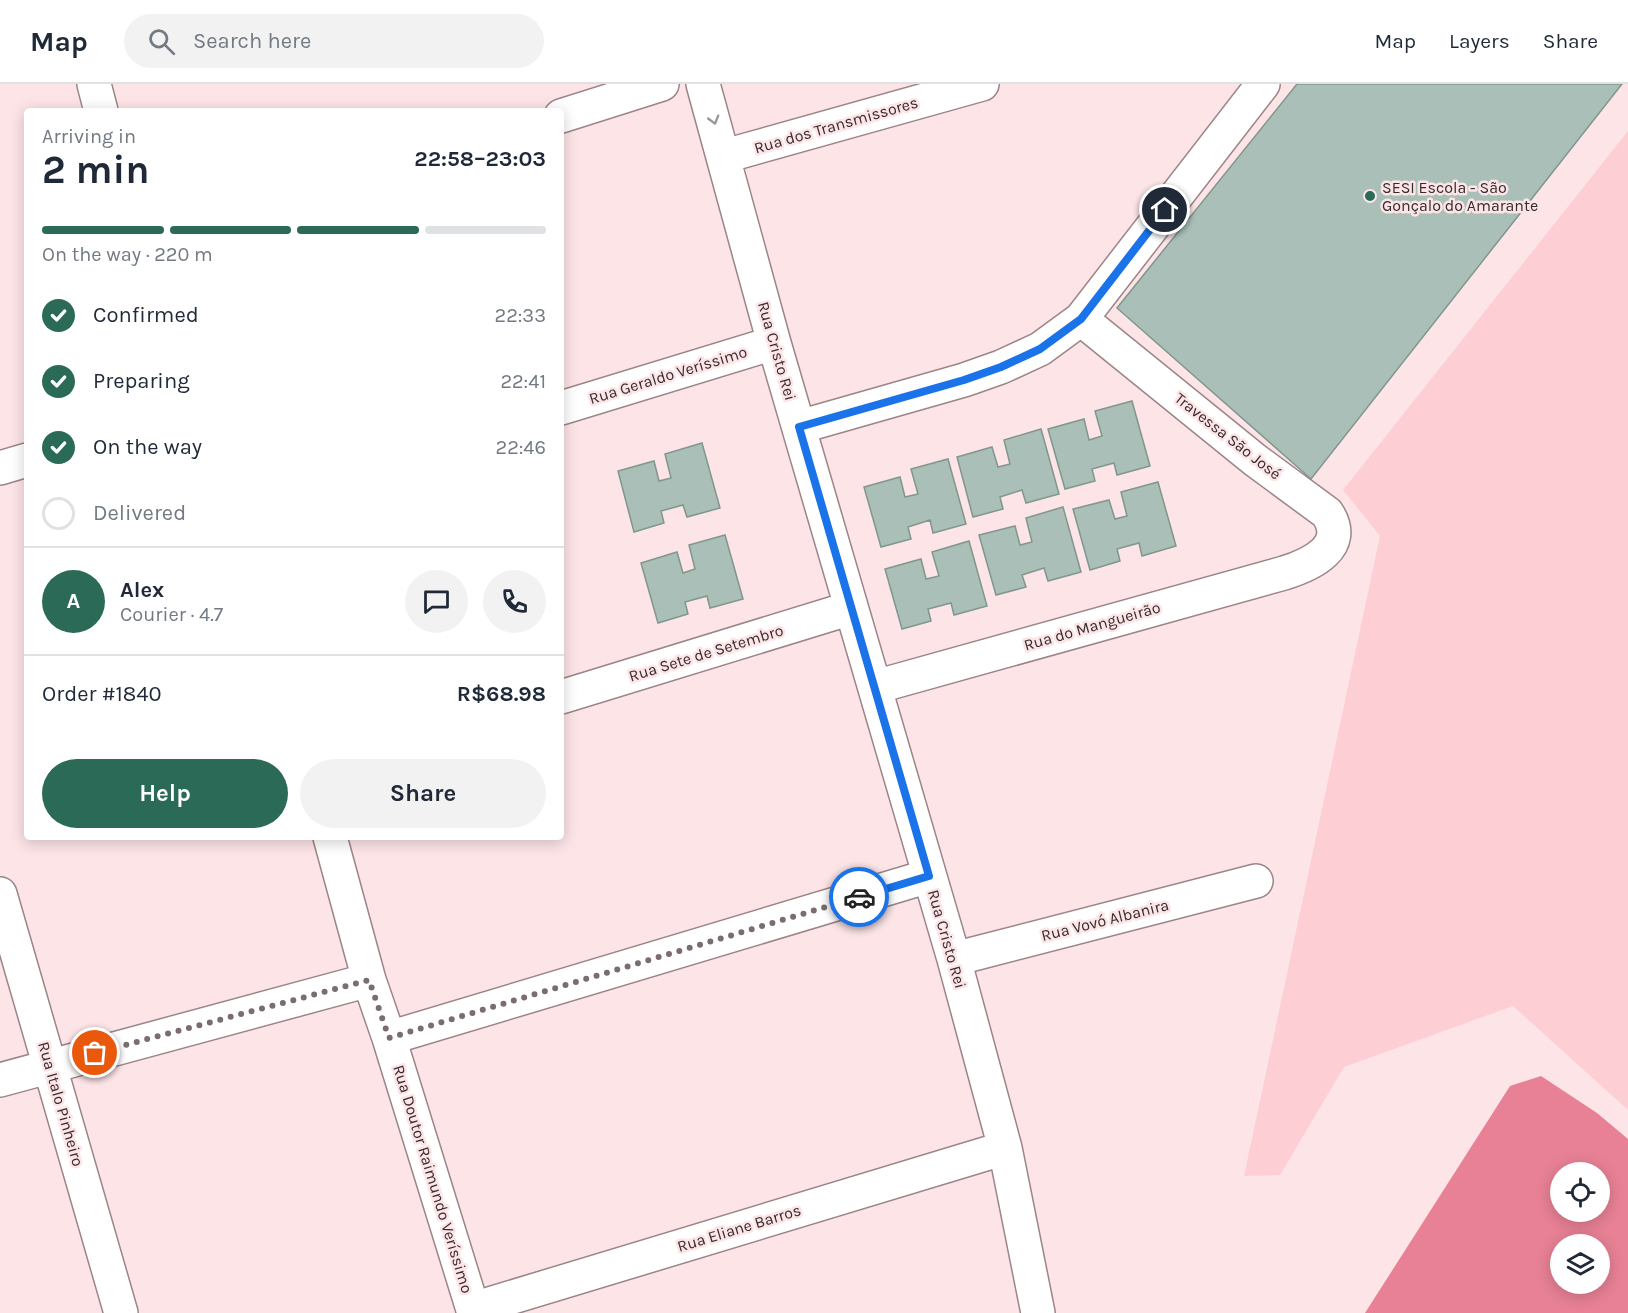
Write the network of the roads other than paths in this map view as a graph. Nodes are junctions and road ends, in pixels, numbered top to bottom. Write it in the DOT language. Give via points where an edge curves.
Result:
graph roads {
  1 [pos="94,84"];
  2 [pos="662,84"];
  3 [pos="704,84"];
  4 [pos="982,84"];
  5 [pos="1263,84"];
  6 [pos="100,108"];
  7 [pos="564,115"];
  8 [pos="724,156"];
  9 [pos="1081,319"];
  10 [pos="774,343"];
  11 [pos="564,407"];
  12 [pos="799,427"];
  13 [pos="24,461"];
  14 [pos="0,468"];
  15 [pos="1309,563"];
  16 [pos="851,608"];
  17 [pos="874,687"];
  18 [pos="564,696"];
  19 [pos="331,840"];
  20 [pos="929,876"];
  21 [pos="1256,881"];
  22 [pos="0,894"];
  23 [pos="954,959"];
  24 [pos="369,980"];
  25 [pos="389,1038"];
  26 [pos="50,1065"];
  27 [pos="0,1080"];
  28 [pos="1005,1148"];
  29 [pos="473,1311"];
  30 [pos="121,1313"];
  31 [pos="1038,1313"];
  1 -- 6 [label="street"];
  2 -- 7 [label="street"];
  3 -- 8 [label="street, Rua Cristo Rei, one-way"];
  4 -- 8 [label="street, Rua dos Transmissores"];
  5 -- 9 [label="street"];
  8 -- 10 [label="street, Rua Cristo Rei"];
  9 -- 12 [label="street" via="1040,349 1001,367"];
  9 -- 15 [label="street, Travessa São José" via="1255,460 1328,513 1333,525 1331,544"];
  10 -- 11 [label="street, Rua Geraldo Veríssimo"];
  10 -- 12 [label="street, Rua Cristo Rei"];
  12 -- 16 [label="street, Rua Cristo Rei"];
  13 -- 14 [label="street"];
  15 -- 17 [label="street, Rua do Mangueirão"];
  16 -- 17 [label="street, Rua Cristo Rei"];
  16 -- 18 [label="street, Rua Sete de Setembro"];
  17 -- 20 [label="street, Rua Cristo Rei"];
  19 -- 24 [label="street, Rua Doutor Raimundo Veríssimo"];
  20 -- 23 [label="street, Rua Cristo Rei"];
  20 -- 25 [label="street"];
  21 -- 23 [label="street, Rua Vovó Albanira"];
  22 -- 26 [label="street, Rua Italo Pinheiro"];
  23 -- 28 [label="street, Rua Cristo Rei"];
  24 -- 25 [label="street, Rua Doutor Raimundo Veríssimo"];
  24 -- 26 [label="street"];
  25 -- 29 [label="street, Rua Doutor Raimundo Veríssimo"];
  26 -- 27 [label="street"];
  26 -- 30 [label="street, Rua Italo Pinheiro"];
  28 -- 29 [label="street, Rua Eliane Barros"];
  28 -- 31 [label="street, Rua Cristo Rei"];
}
